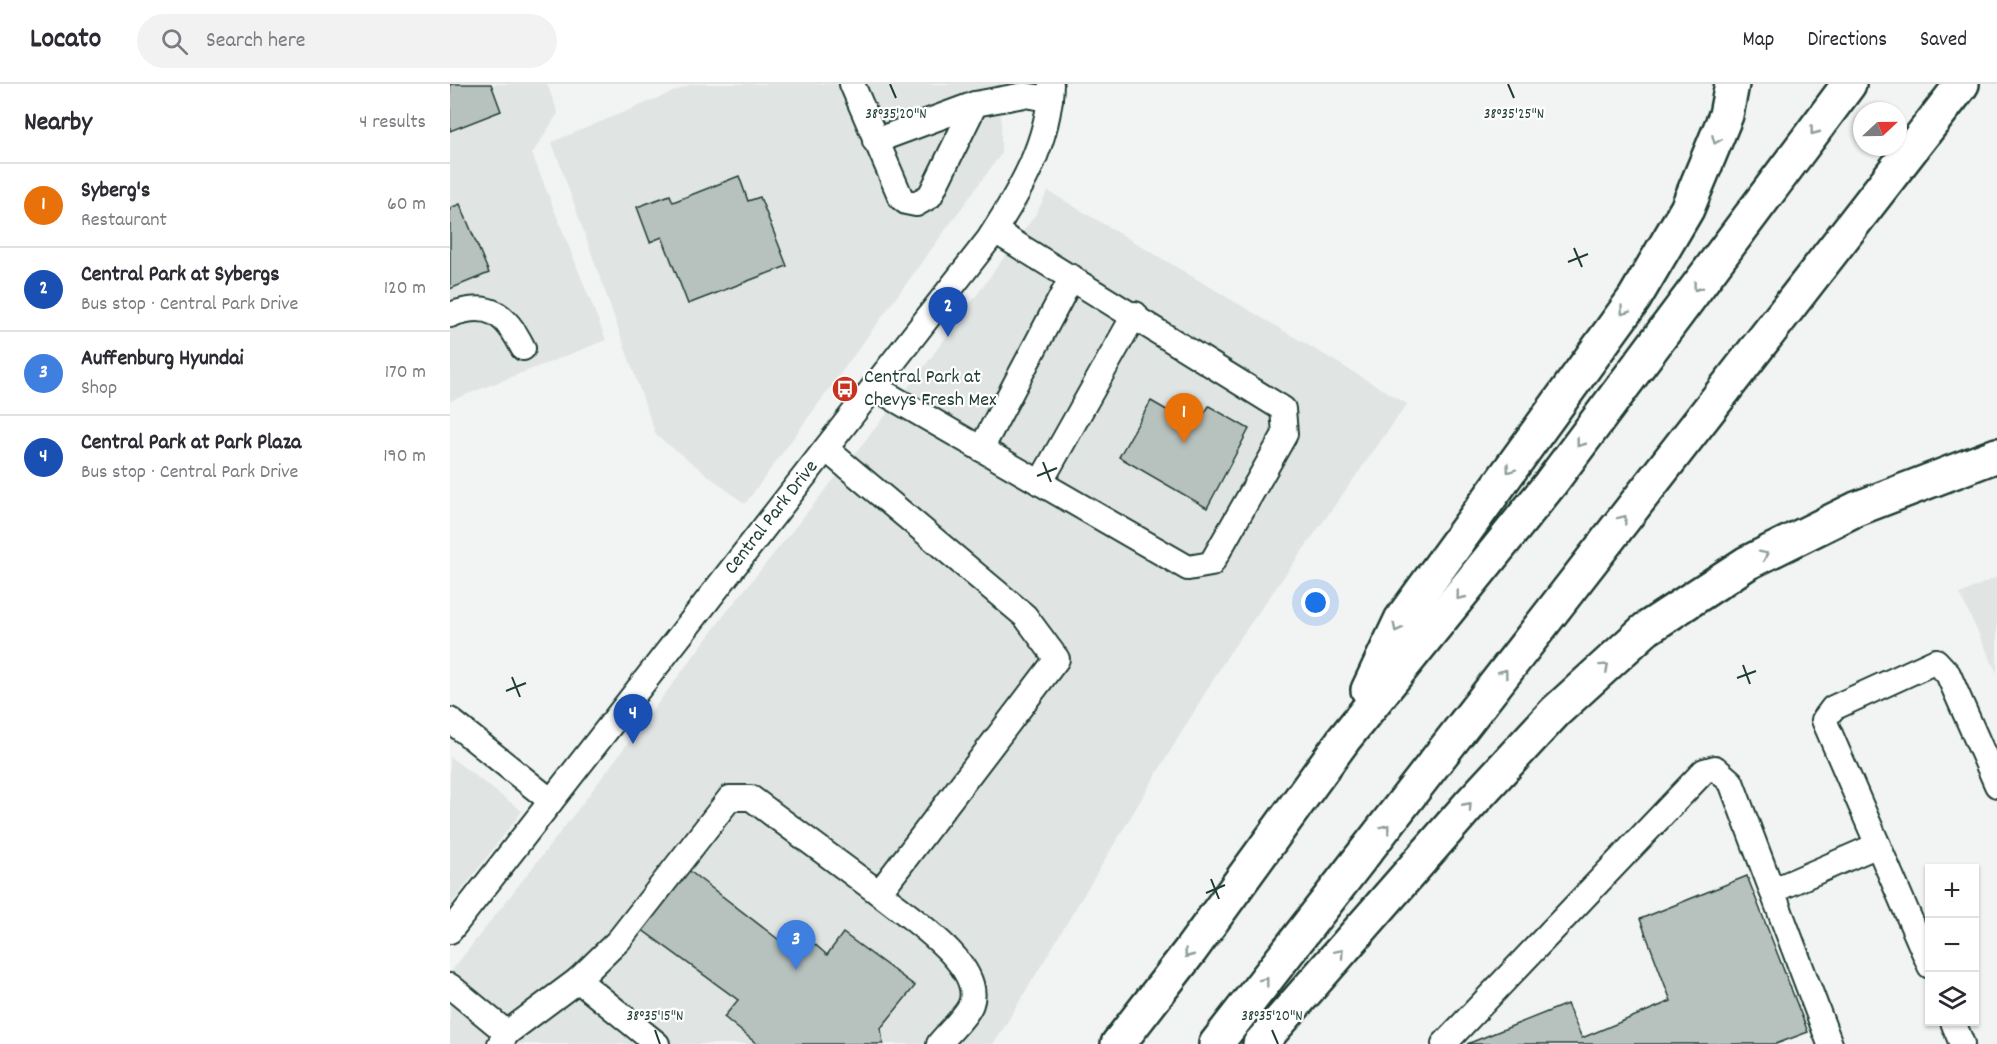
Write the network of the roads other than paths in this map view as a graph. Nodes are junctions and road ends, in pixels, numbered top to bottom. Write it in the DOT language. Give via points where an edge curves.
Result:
graph roads {
  1 [pos="852,84"];
  2 [pos="1732,84"];
  3 [pos="1849,84"];
  4 [pos="1962,84"];
  5 [pos="1050,91"];
  6 [pos="975,104"];
  7 [pos="876,141"];
  8 [pos="995,231"];
  9 [pos="1072,277"];
  10 [pos="1135,314"];
  11 [pos="450,315"];
  12 [pos="523,348"];
  13 [pos="874,387"];
  14 [pos="826,449"];
  15 [pos="981,449"];
  16 [pos="1997,455"];
  17 [pos="1040,483"];
  18 [pos="450,720"];
  19 [pos="1344,739"];
  20 [pos="1997,785"];
  21 [pos="551,801"];
  22 [pos="1878,845"];
  23 [pos="1772,891"];
  24 [pos="879,893"];
  25 [pos="450,931"];
  26 [pos="1925,957"];
  27 [pos="578,980"];
  28 [pos="450,986"];
  29 [pos="1955,1026"];
  30 [pos="503,1038"];
  31 [pos="657,1044"];
  32 [pos="939,1044"];
  33 [pos="1118,1044"];
  34 [pos="1216,1044"];
  35 [pos="1260,1044"];
  36 [pos="1444,1044"];
  37 [pos="1830,1044"];
  38 [pos="1962,1044"];
  1 -- 7 [label="street"];
  2 -- 19 [label="highway, one-way" via="1726,115 1688,209 1634,299 1401,620"];
  3 -- 19 [label="highway, one-way" via="1550,484"];
  34 -- 4 [label="highway, one-way"];
  5 -- 6 [label="street"];
  5 -- 8 [label="street, Central Park Drive" via="1041,142 1022,188"];
  6 -- 7 [label="street"];
  6 -- 7 [label="street" via="923,203 911,204 901,198"];
  8 -- 9 [label="street"];
  8 -- 13 [label="street, Central Park Drive"];
  9 -- 10 [label="street"];
  9 -- 15 [label="street"];
  10 -- 17 [label="street"];
  10 -- 17 [label="street" via="1284,409 1285,434 1211,564 1188,568"];
  11 -- 12 [label="street" via="472,308 486,309 511,325"];
  13 -- 14 [label="street, Central Park Drive"];
  13 -- 15 [label="street"];
  14 -- 21 [label="street, Central Park Drive"];
  14 -- 24 [label="street" via="1017,609 1057,659"];
  15 -- 17 [label="street"];
  35 -- 16 [label="highway, one-way" via="1555,712 1646,629 1747,563 1856,509"];
  18 -- 21 [label="street"];
  19 -- 33 [label="highway, one-way"];
  20 -- 22 [label="street" via="1948,674 1936,661 1833,708 1824,720"];
  21 -- 25 [label="street, Central Park Drive"];
  22 -- 23 [label="street"];
  22 -- 26 [label="street"];
  23 -- 36 [label="street" via="1731,782 1715,768 1704,771"];
  23 -- 37 [label="street"];
  24 -- 27 [label="street" via="751,798 730,798 619,940"];
  24 -- 32 [label="street" via="959,959 971,981 971,1005"];
  27 -- 30 [label="street"];
  27 -- 31 [label="street"];
  28 -- 30 [label="street"];
  29 -- 38 [label="street"];
}
